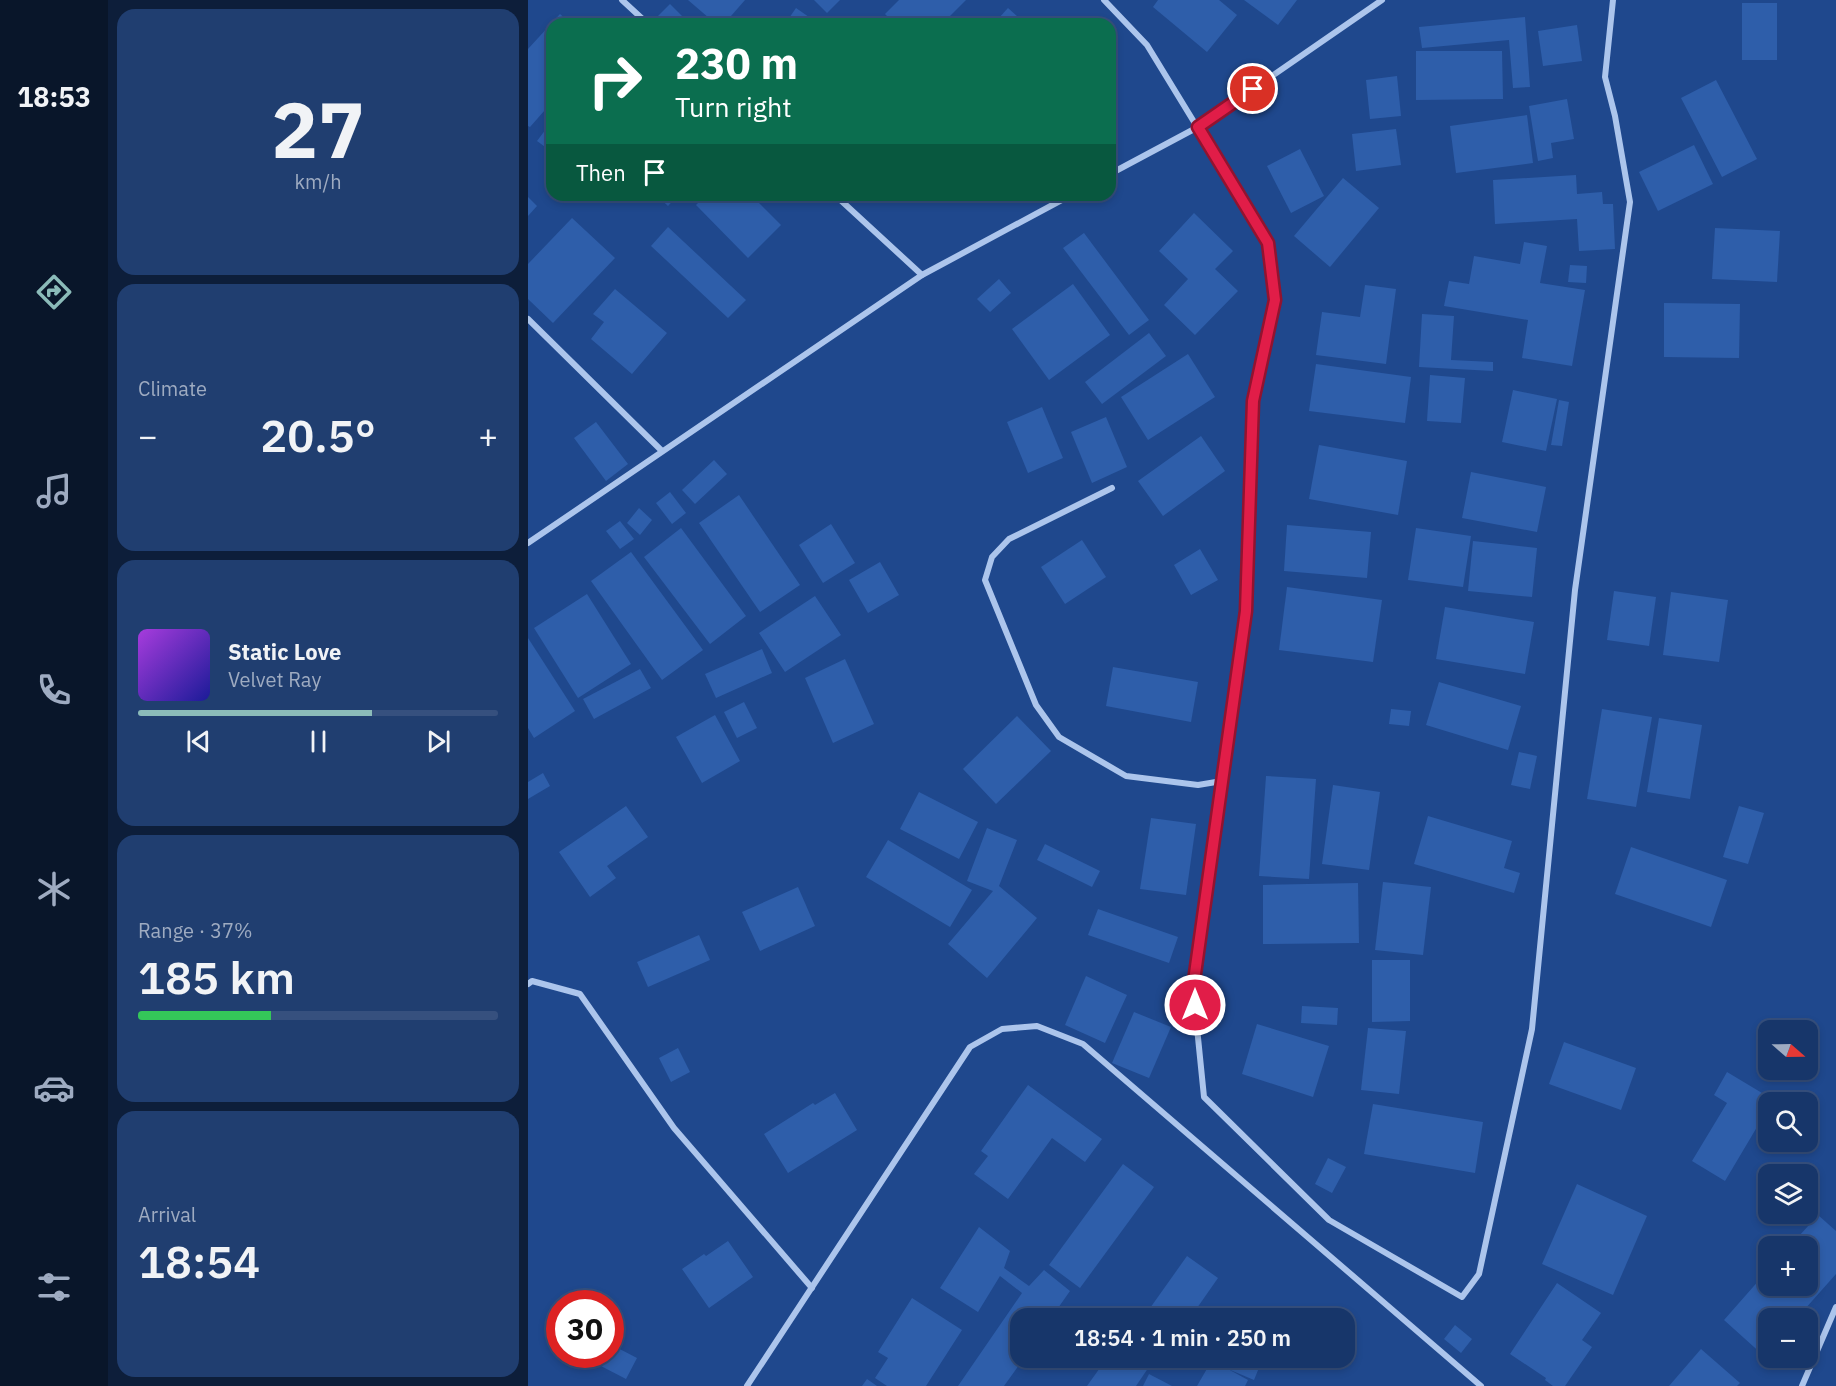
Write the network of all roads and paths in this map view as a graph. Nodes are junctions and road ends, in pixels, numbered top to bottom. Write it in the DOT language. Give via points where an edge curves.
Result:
graph roads {
  1 [pos="622,0"];
  2 [pos="1104,0"];
  3 [pos="1383,0"];
  4 [pos="1613,0"];
  5 [pos="642,18"];
  6 [pos="1198,127"];
  7 [pos="1116,171"];
  8 [pos="842,201"];
  9 [pos="1060,201"];
  10 [pos="922,275"];
  11 [pos="528,319"];
  12 [pos="662,451"];
  13 [pos="1112,488"];
  14 [pos="528,543"];
  15 [pos="1222,782"];
  16 [pos="528,984"];
  17 [pos="812,1288"];
  18 [pos="1836,1307"];
  19 [pos="747,1386"];
  20 [pos="1481,1386"];
  21 [pos="1802,1386"];
  1 -- 5 [label="street"];
  2 -- 6 [label="street" via="1147,45"];
  3 -- 6 [label="street"];
  4 -- 15 [label="street" via="1605,77 1630,202 1575,590 1532,1029 1479,1274 1462,1297 1329,1220 1203,1097 1193,988"];
  6 -- 7 [label="street"];
  6 -- 15 [label="street" via="1268,243 1275,300 1253,401 1246,611"];
  8 -- 10 [label="street"];
  9 -- 10 [label="street"];
  10 -- 12 [label="street"];
  11 -- 12 [label="street"];
  12 -- 14 [label="street"];
  13 -- 15 [label="street" via="1010,539 992,557 985,580 1036,705 1059,737 1126,776 1197,785"];
  16 -- 17 [label="street" via="532,981 580,994 674,1128"];
  17 -- 19 [label="street"];
  17 -- 20 [label="street" via="970,1047 1002,1029 1037,1026 1083,1044"];
  18 -- 21 [label="street"];
}
